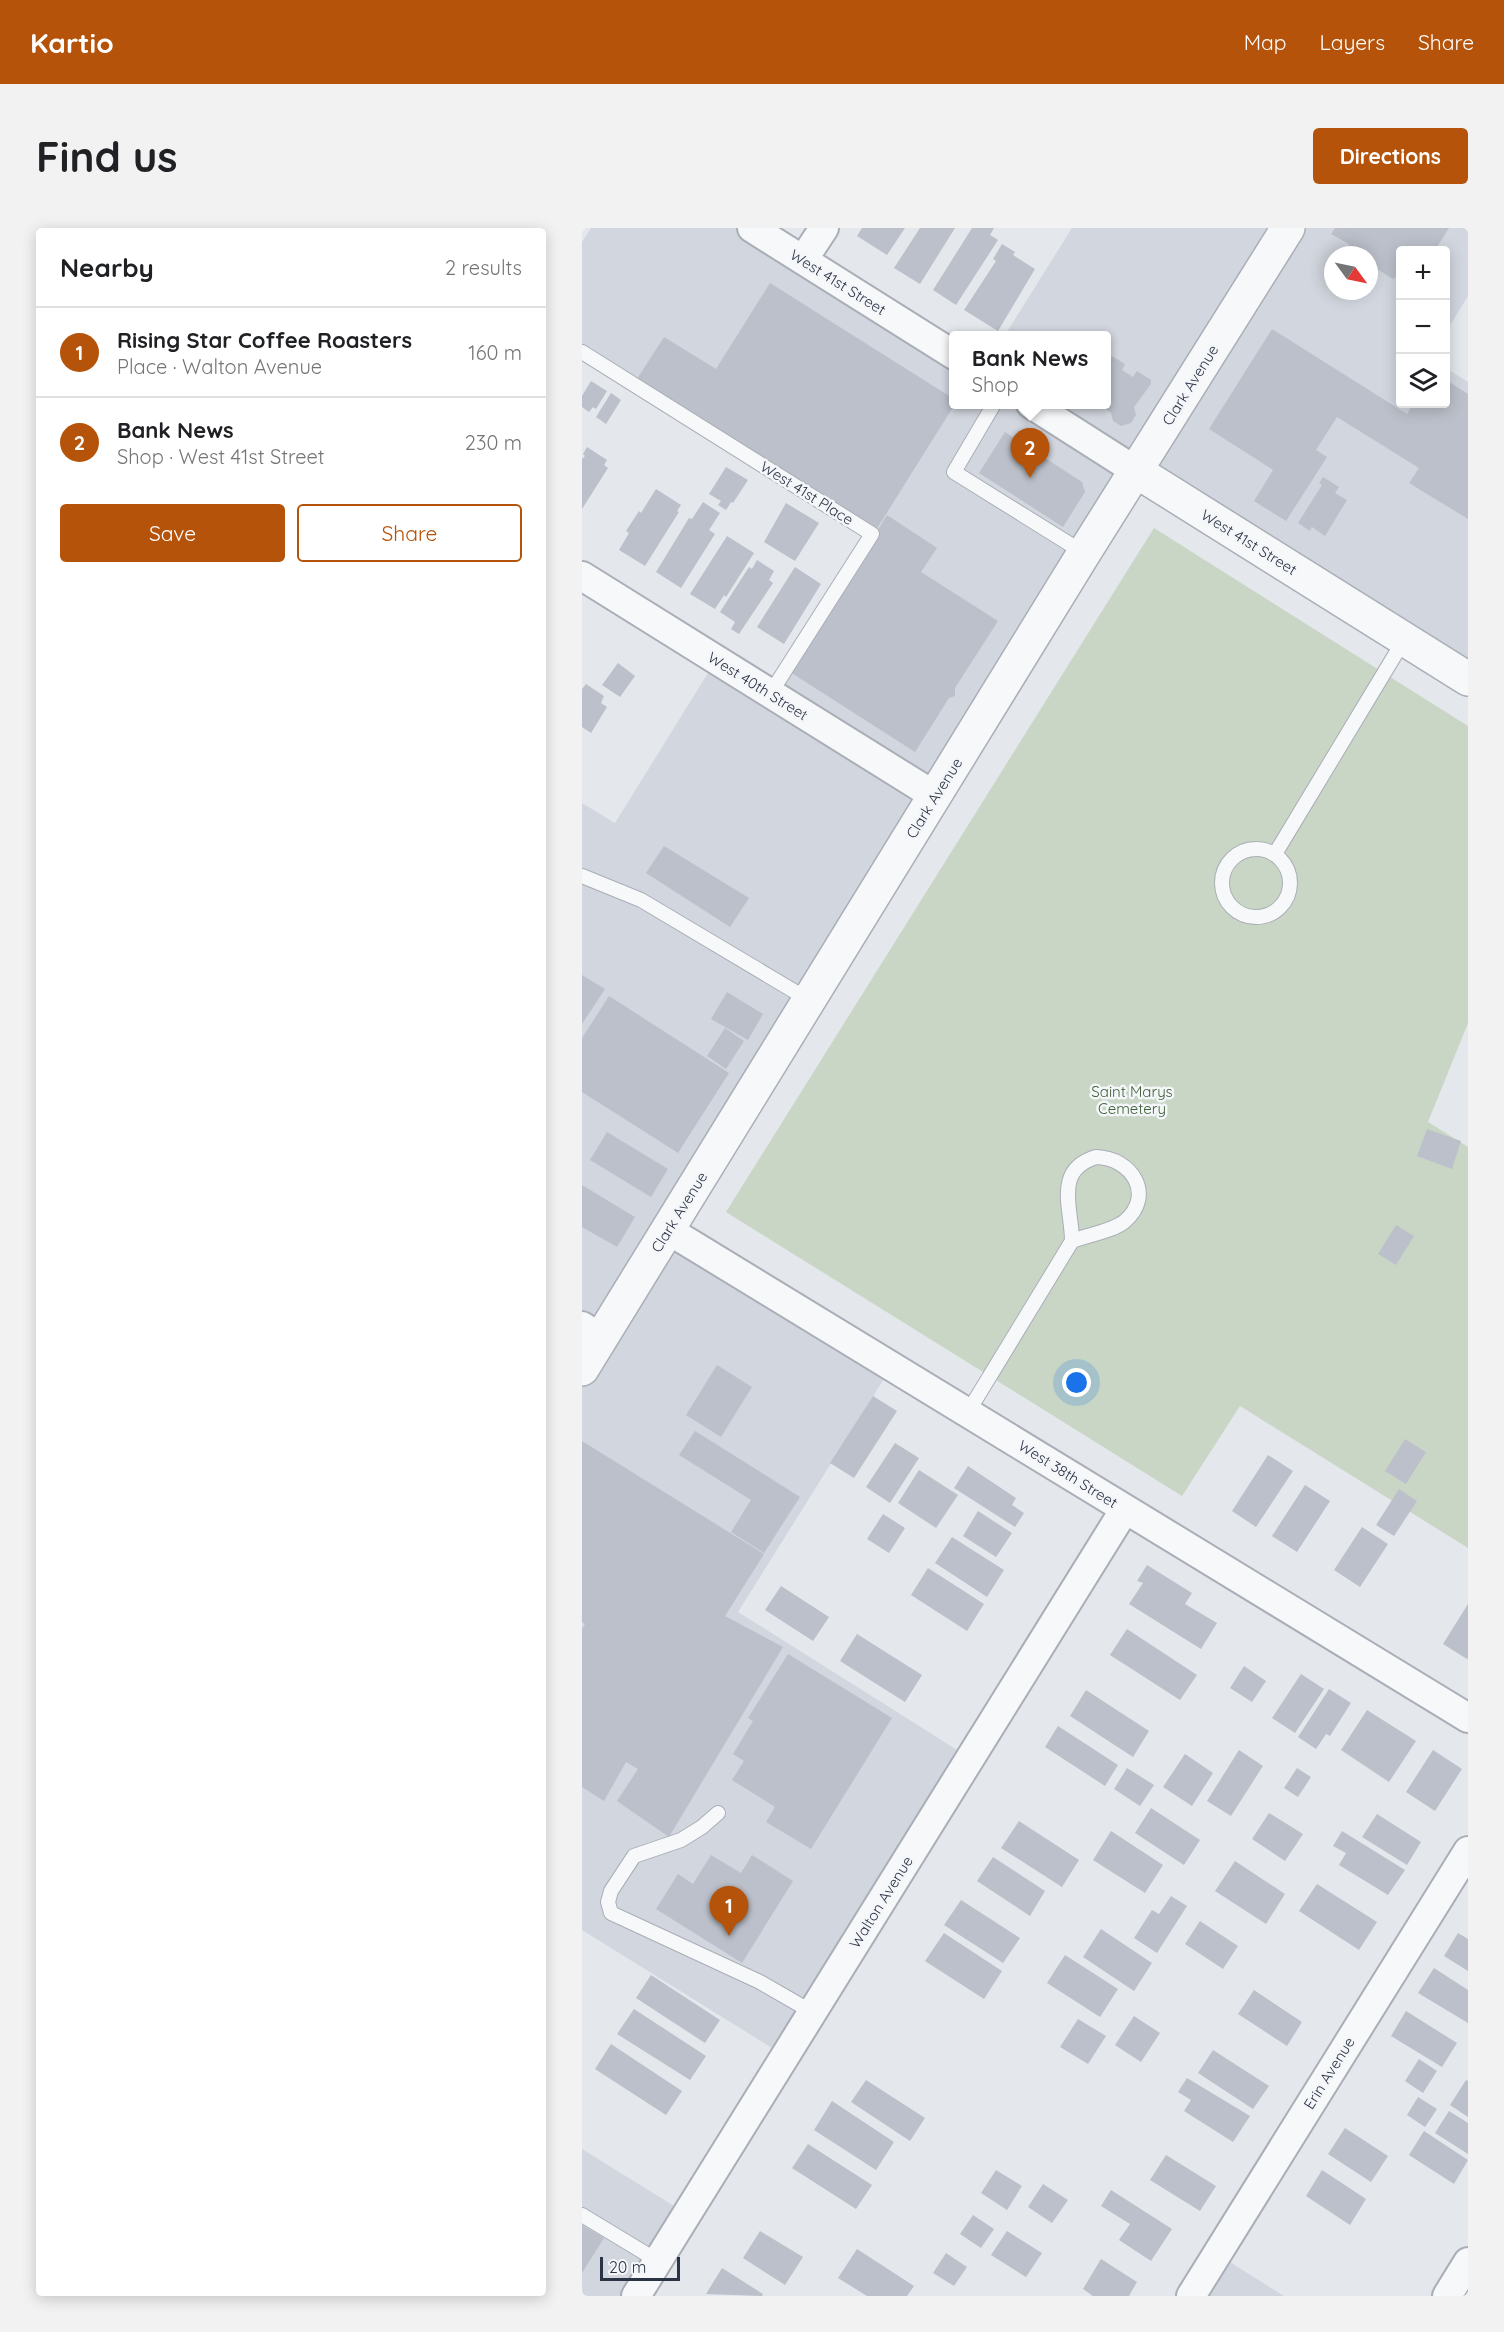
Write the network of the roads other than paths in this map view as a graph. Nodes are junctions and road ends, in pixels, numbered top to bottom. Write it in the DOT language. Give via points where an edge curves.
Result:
graph roads {
  1 [pos="752,228"];
  2 [pos="824,228"];
  3 [pos="1288,228"];
  4 [pos="804,260"];
  5 [pos="582,352"];
  6 [pos="949,352"];
  7 [pos="992,409"];
  8 [pos="1037,409"];
  9 [pos="1136,471"];
  10 [pos="1084,553"];
  11 [pos="582,576"];
  12 [pos="1404,640"];
  13 [pos="1468,679"];
  14 [pos="770,694"];
  15 [pos="935,796"];
  16 [pos="1275,854"];
  17 [pos="582,876"];
  18 [pos="809,1000"];
  19 [pos="668,1230"];
  20 [pos="1072,1241"];
  21 [pos="591,1332"];
  22 [pos="582,1369"];
  23 [pos="968,1412"];
  24 [pos="1125,1509"];
  25 [pos="1468,1718"];
  26 [pos="718,1813"];
  27 [pos="1468,1851"];
  28 [pos="812,2012"];
  29 [pos="582,2215"];
  30 [pos="658,2260"];
  31 [pos="1468,2262"];
  32 [pos="636,2296"];
  33 [pos="1191,2296"];
  34 [pos="1447,2296"];
  1 -- 4 [label="street, West 41st Street"];
  2 -- 4 [label="street"];
  3 -- 9 [label="street, Clark Avenue"];
  4 -- 6 [label="street, West 41st Street"];
  5 -- 14 [label="lane, West 41st Place" via="872,534"];
  7 -- 10 [label="lane" via="954,472"];
  8 -- 9 [label="street, West 41st Street"];
  9 -- 10 [label="street, Clark Avenue"];
  9 -- 12 [label="street, West 41st Street"];
  10 -- 15 [label="street, Clark Avenue"];
  11 -- 14 [label="street, West 40th Street"];
  12 -- 13 [label="street, West 41st Street"];
  12 -- 16 [label="lane"];
  14 -- 15 [label="street, West 40th Street"];
  15 -- 18 [label="street, Clark Avenue"];
  16 -- 16 [label="lane" via="1288,872 1289,893 1284,903 1266,916 1244,915 1234,909 1227,901 1222,878 1232,858 1253,849"];
  17 -- 18 [label="lane" via="641,900"];
  18 -- 19 [label="street, Clark Avenue"];
  19 -- 21 [label="street, Clark Avenue"];
  19 -- 23 [label="street, West 38th Street"];
  20 -- 20 [label="lane" via="1114,1228 1132,1214 1138,1191 1130,1170 1121,1162 1096,1156 1076,1168 1067,1193"];
  20 -- 23 [label="lane"];
  21 -- 22 [label="street, Clark Avenue"];
  23 -- 24 [label="street, West 38th Street"];
  24 -- 25 [label="street, West 38th Street"];
  24 -- 28 [label="street, Walton Avenue"];
  26 -- 28 [label="lane" via="681,1840 634,1856 611,1891 611,1913 760,1982"];
  27 -- 33 [label="street, Erin Avenue"];
  28 -- 30 [label="street, Walton Avenue"];
  29 -- 30 [label="lane"];
  30 -- 32 [label="street, Walton Avenue"];
  31 -- 34 [label="street"];
}
